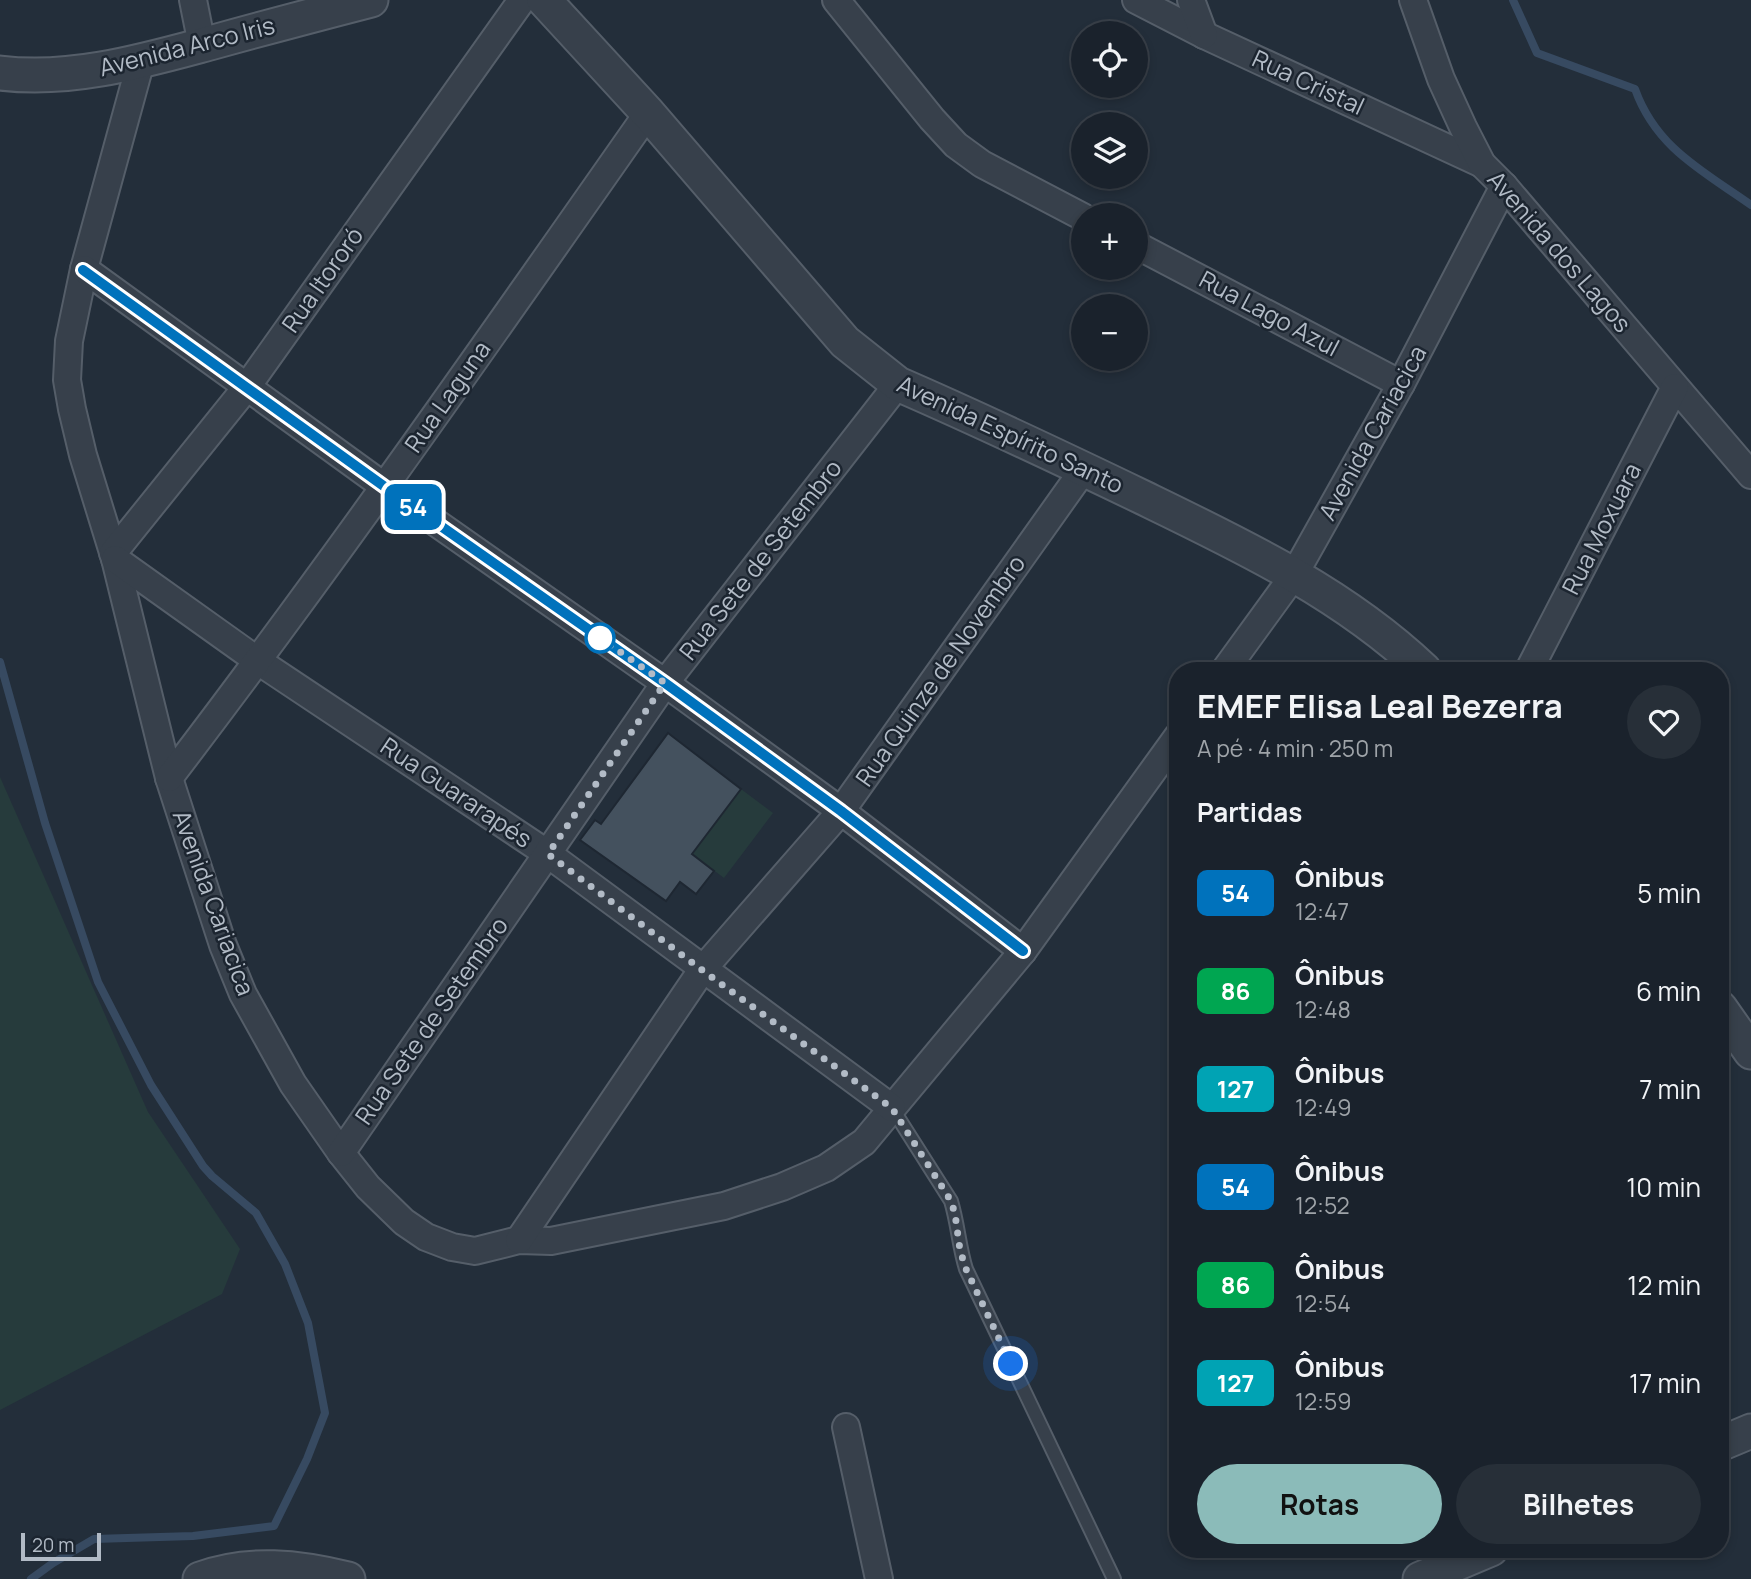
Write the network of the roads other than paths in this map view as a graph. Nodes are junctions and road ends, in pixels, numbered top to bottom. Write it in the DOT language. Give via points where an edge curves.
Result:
graph roads {
  1 [pos="193,0"];
  2 [pos="371,0"];
  3 [pos="522,0"];
  4 [pos="544,0"];
  5 [pos="836,0"];
  6 [pos="1136,0"];
  7 [pos="1191,0"];
  8 [pos="1413,0"];
  9 [pos="1204,35"];
  10 [pos="202,45"];
  11 [pos="141,61"];
  12 [pos="0,73"];
  13 [pos="648,113"];
  14 [pos="1482,164"];
  15 [pos="1504,186"];
  16 [pos="1071,211"];
  17 [pos="1148,251"];
  18 [pos="83,270"];
  19 [pos="898,384"];
  20 [pos="1401,384"];
  21 [pos="1675,387"];
  22 [pos="246,388"];
  23 [pos="1084,469"];
  24 [pos="1751,475"];
  25 [pos="385,487"];
  26 [pos="114,556"];
  27 [pos="1294,575"];
  28 [pos="258,661"];
  29 [pos="1231,662"];
  30 [pos="1415,662"];
  31 [pos="1533,662"];
  32 [pos="665,683"];
  33 [pos="1169,748"];
  34 [pos="169,778"];
  35 [pos="841,811"];
  36 [pos="548,854"];
  37 [pos="1023,951"];
  38 [pos="702,970"];
  39 [pos="1729,1021"];
  40 [pos="1751,1052"];
  41 [pos="892,1108"];
  42 [pos="341,1153"];
  43 [pos="519,1240"];
  44 [pos="846,1427"];
  45 [pos="1751,1431"];
  46 [pos="1729,1440"];
  47 [pos="1470,1558"];
  48 [pos="200,1579"];
  49 [pos="348,1579"];
  50 [pos="879,1579"];
  51 [pos="1114,1579"];
  52 [pos="1420,1579"];
  1 -- 10 [label="street"];
  2 -- 10 [label="street, Avenida Arco Iris"];
  3 -- 22 [label="street, Rua Itororó"];
  4 -- 13 [label="street, Avenida Espírito Santo"];
  5 -- 16 [label="street" via="956,145 982,164"];
  6 -- 9 [label="street, Rua Cristal"];
  7 -- 9 [label="street"];
  8 -- 14 [label="street, Avenida dos Lagos" via="1441,79"];
  9 -- 14 [label="street, Rua Cristal"];
  10 -- 11 [label="street, Avenida Arco Iris"];
  11 -- 12 [label="street, Avenida Arco Iris" via="50,75"];
  11 -- 18 [label="street, Avenida Cariacica"];
  13 -- 19 [label="street, Avenida Espírito Santo" via="845,342"];
  13 -- 25 [label="street, Rua Laguna"];
  14 -- 15 [label="street, Avenida dos Lagos"];
  15 -- 20 [label="street, Avenida Cariacica"];
  15 -- 21 [label="street, Avenida dos Lagos"];
  17 -- 20 [label="street, Rua Lago Azul"];
  18 -- 22 [label="street"];
  18 -- 26 [label="street, Avenida Cariacica" via="69,341 67,380 83,456"];
  19 -- 23 [label="street, Avenida Espírito Santo"];
  19 -- 32 [label="street, Rua Sete de Setembro"];
  20 -- 27 [label="street, Avenida Cariacica"];
  21 -- 24 [label="street, Avenida dos Lagos"];
  21 -- 31 [label="street, Rua Moxuara"];
  22 -- 25 [label="street"];
  22 -- 26 [label="street, Rua Itororó"];
  23 -- 27 [label="street, Avenida Espírito Santo"];
  23 -- 35 [label="street, Rua Quinze de Novembro"];
  25 -- 28 [label="street, Rua Laguna"];
  25 -- 32 [label="street"];
  26 -- 28 [label="street, Rua Guararapés"];
  26 -- 34 [label="street, Avenida Cariacica"];
  27 -- 29 [label="street, Avenida Cariacica"];
  27 -- 30 [label="street, Avenida Espírito Santo" via="1378,629"];
  28 -- 34 [label="street, Rua Laguna"];
  28 -- 36 [label="street, Rua Guararapés"];
  32 -- 35 [label="street"];
  32 -- 36 [label="street, Rua Sete de Setembro"];
  33 -- 37 [label="street, Avenida Cariacica"];
  34 -- 42 [label="street, Avenida Cariacica" via="243,994 293,1084"];
  35 -- 37 [label="street"];
  35 -- 38 [label="street, Rua Quinze de Novembro"];
  36 -- 38 [label="street, Rua Guararapés"];
  36 -- 42 [label="street, Rua Sete de Setembro"];
  37 -- 41 [label="street, Avenida Cariacica"];
  38 -- 41 [label="street, Rua Guararapés"];
  38 -- 43 [label="street, Rua Quinze de Novembro"];
  39 -- 40 [label="street"];
  41 -- 43 [label="street, Avenida Cariacica" via="864,1142 826,1168 782,1188 724,1206 551,1241"];
  41 -- 51 [label="lane" via="951,1201 966,1269"];
  42 -- 43 [label="street, Avenida Cariacica" via="404,1222 426,1237 475,1251"];
  44 -- 50 [label="street"];
  45 -- 46 [label="street"];
  47 -- 52 [label="street"];
  48 -- 49 [label="street" via="242,1568 282,1567"];
}
